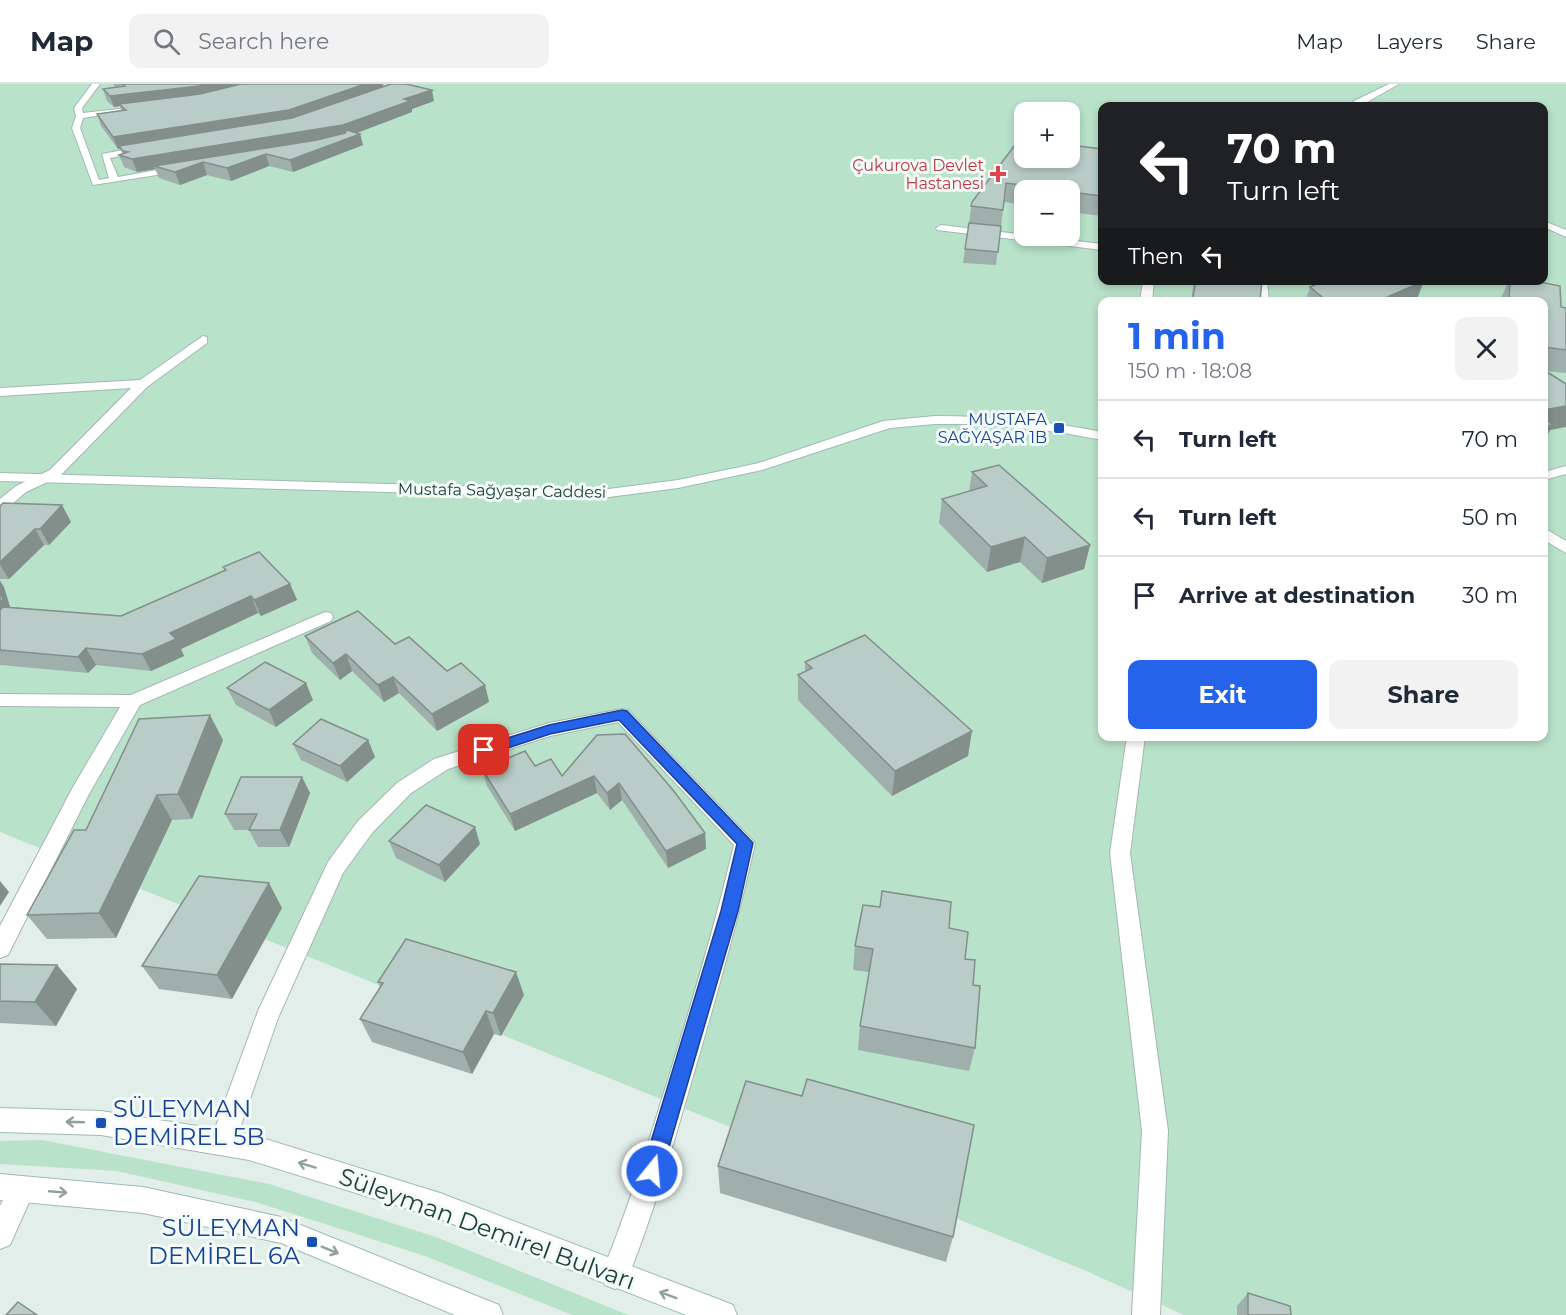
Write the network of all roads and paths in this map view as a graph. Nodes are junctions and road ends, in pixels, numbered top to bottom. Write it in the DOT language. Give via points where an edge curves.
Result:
graph roads {
  1 [pos="96,84"];
  2 [pos="1395,84"];
  3 [pos="1359,102"];
  4 [pos="147,108"];
  5 [pos="80,116"];
  6 [pos="152,148"];
  7 [pos="194,166"];
  8 [pos="114,179"];
  9 [pos="1548,226"];
  10 [pos="941,228"];
  11 [pos="1566,234"];
  12 [pos="1098,247"];
  13 [pos="203,340"];
  14 [pos="143,384"];
  15 [pos="0,392"];
  16 [pos="1098,435"];
  17 [pos="1566,470"];
  18 [pos="0,477"];
  19 [pos="1548,477"];
  20 [pos="42,478"];
  21 [pos="1548,479"];
  22 [pos="1566,484"];
  23 [pos="0,507"];
  24 [pos="1548,533"];
  25 [pos="1548,535"];
  26 [pos="1566,537"];
  27 [pos="1566,548"];
  28 [pos="325,617"];
  29 [pos="0,700"];
  30 [pos="133,701"];
  31 [pos="1135,741"];
  32 [pos="0,948"];
  33 [pos="0,1120"];
  34 [pos="224,1142"];
  35 [pos="11,1188"];
  36 [pos="0,1235"];
  37 [pos="615,1275"];
  38 [pos="489,1315"];
  39 [pos="723,1315"];
  40 [pos="1146,1315"];
  1 -- 5 [label="street" via="78,108"];
  2 -- 3 [label="street"];
  4 -- 5 [label="street"];
  5 -- 8 [label="street" via="76,128 96,183"];
  6 -- 8 [label="street" via="105,156"];
  7 -- 8 [label="street"];
  9 -- 11 [label="street"];
  10 -- 12 [label="street"];
  13 -- 14 [label="street"];
  14 -- 15 [label="street"];
  14 -- 20 [label="street" via="55,473"];
  16 -- 20 [label="street, Mustafa Sağyaşar Caddesi" via="981,420 888,424 762,466 678,484 601,494"];
  17 -- 19 [label="street"];
  18 -- 20 [label="street, Mustafa Sağyaşar Caddesi"];
  20 -- 23 [label="street"];
  21 -- 22 [label="street"];
  24 -- 26 [label="street"];
  25 -- 27 [label="street"];
  28 -- 30 [label="street"];
  29 -- 30 [label="street"];
  30 -- 32 [label="street" via="80,792"];
  31 -- 40 [label="street" via="1120,853 1155,1131"];
  34 -- 33 [label="street, Süleyman Demirel Bulvarı, one-way" via="101,1123"];
  37 -- 34 [label="street, Süleyman Demirel Bulvarı, one-way" via="440,1206"];
  34 -- 37 [label="street" via="266,1018 335,868 365,827 404,788 441,764 549,730 622,715 746,843 700,1015 632,1238"];
  35 -- 36 [label="street"];
  35 -- 38 [label="street, one-way" via="143,1200 281,1230"];
  39 -- 37 [label="street, Süleyman Demirel Bulvarı, one-way"];
}
